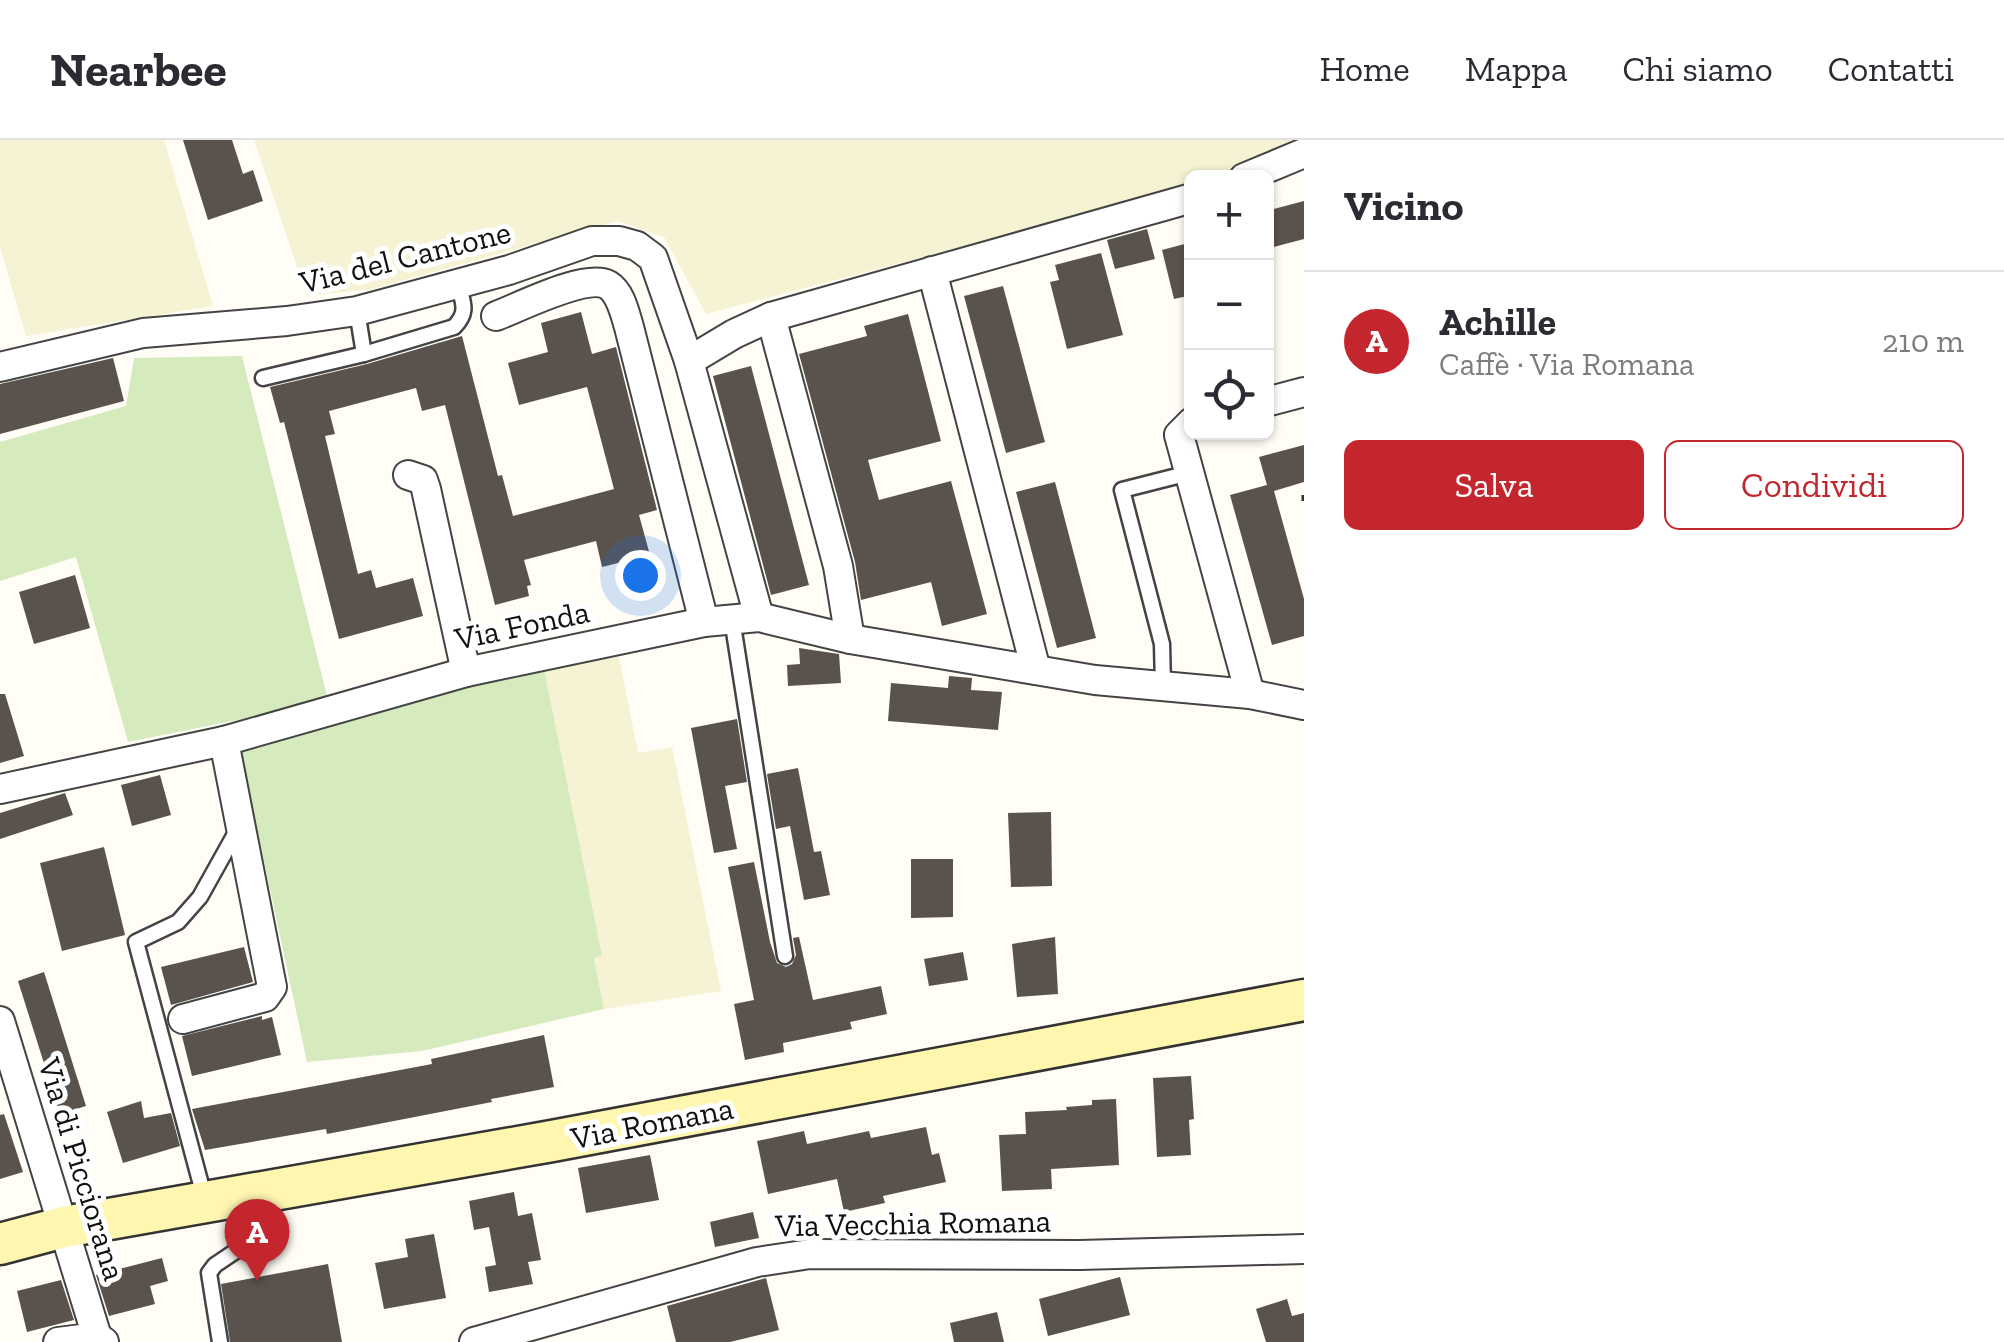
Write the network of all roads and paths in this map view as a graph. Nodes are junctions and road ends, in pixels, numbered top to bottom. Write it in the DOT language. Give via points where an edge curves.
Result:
graph roads {
  1 [pos="1304,153"];
  2 [pos="1261,170"];
  3 [pos="1184,200"];
  4 [pos="932,270"];
  5 [pos="458,283"];
  6 [pos="357,311"];
  7 [pos="496,316"];
  8 [pos="771,316"];
  9 [pos="364,354"];
  10 [pos="690,361"];
  11 [pos="0,367"];
  12 [pos="263,378"];
  13 [pos="1304,392"];
  14 [pos="1274,400"];
  15 [pos="1184,429"];
  16 [pos="1190,473"];
  17 [pos="408,475"];
  18 [pos="732,620"];
  19 [pos="850,638"];
  20 [pos="1036,670"];
  21 [pos="466,672"];
  22 [pos="1163,686"];
  23 [pos="1250,694"];
  24 [pos="1304,704"];
  25 [pos="224,740"];
  26 [pos="0,789"];
  27 [pos="241,824"];
  28 [pos="785,956"];
  29 [pos="1304,1000"];
  30 [pos="182,1019"];
  31 [pos="0,1021"];
  32 [pos="256,1194"];
  33 [pos="206,1202"];
  34 [pos="64,1227"];
  35 [pos="0,1244"];
  36 [pos="1304,1249"];
  37 [pos="512,1336"];
  38 [pos="101,1339"];
  39 [pos="58,1342"];
  40 [pos="220,1342"];
  41 [pos="474,1342"];
  1 -- 2 [label="street"];
  3 -- 4 [label="street"];
  4 -- 8 [label="street"];
  4 -- 20 [label="street"];
  5 -- 6 [label="street, Via del Cantone"];
  5 -- 9 [label="lane" via="465,310 454,327"];
  5 -- 10 [label="street, Via del Cantone" via="592,241 637,246 653,258"];
  6 -- 9 [label="lane"];
  6 -- 11 [label="street, Via del Cantone" via="144,333"];
  7 -- 18 [label="street" via="588,281 615,292"];
  8 -- 10 [label="street"];
  8 -- 19 [label="street" via="838,566"];
  9 -- 12 [label="lane"];
  10 -- 18 [label="street, Via del Cantone"];
  13 -- 14 [label="street"];
  15 -- 16 [label="street" via="1179,434"];
  16 -- 22 [label="lane" via="1122,490 1162,644"];
  16 -- 23 [label="street"];
  17 -- 21 [label="street" via="423,480 426,490"];
  18 -- 19 [label="street, Via Fonda"];
  18 -- 21 [label="street, Via Fonda"];
  18 -- 28 [label="lane"];
  19 -- 20 [label="street, Via Fonda"];
  20 -- 22 [label="street, Via Fonda"];
  21 -- 25 [label="street, Via Fonda"];
  22 -- 23 [label="street, Via Fonda"];
  23 -- 24 [label="street, Via Fonda"];
  25 -- 26 [label="street, Via Fonda"];
  25 -- 27 [label="street"];
  27 -- 30 [label="street" via="272,987 265,996"];
  27 -- 33 [label="lane" via="200,898 178,922 136,942"];
  29 -- 32 [label="main road, Via Romana"];
  31 -- 34 [label="street, Via di Picciorana"];
  32 -- 33 [label="main road, Via Romana"];
  32 -- 40 [label="lane" via="255,1238 210,1274"];
  33 -- 34 [label="main road, Via Romana"];
  34 -- 35 [label="main road, Via Romana"];
  34 -- 38 [label="street, Via di Picciorana"];
  36 -- 37 [label="street, Via Vecchia Romana" via="810,1254 758,1262"];
  37 -- 41 [label="street, Via Vecchia Romana"];
  38 -- 39 [label="street"];
}
